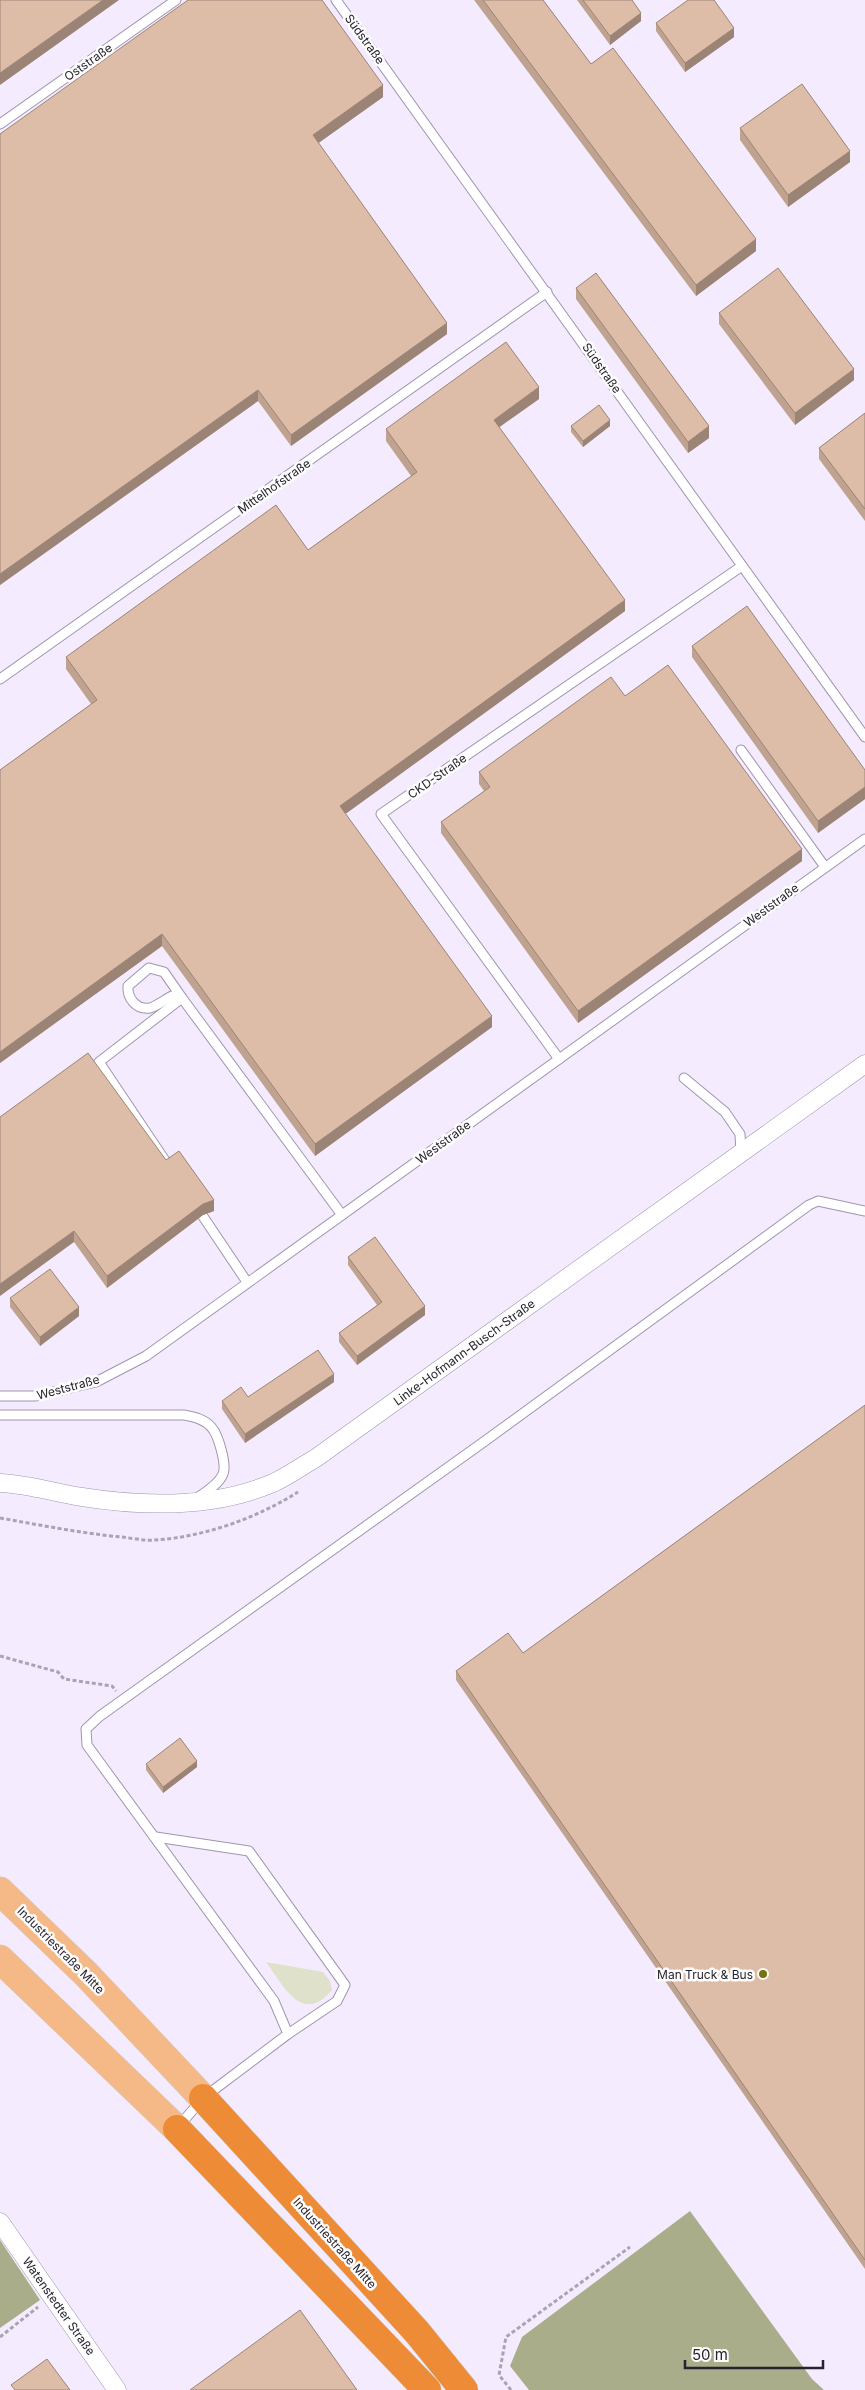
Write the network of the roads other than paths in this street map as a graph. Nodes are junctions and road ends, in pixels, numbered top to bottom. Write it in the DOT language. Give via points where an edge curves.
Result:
graph roads {
  1 [pos="176,0"];
  2 [pos="336,0"];
  3 [pos="0,124"];
  4 [pos="547,292"];
  5 [pos="742,566"];
  6 [pos="0,680"];
  7 [pos="865,737"];
  8 [pos="741,750"];
  9 [pos="865,839"];
  10 [pos="825,867"];
  11 [pos="182,998"];
  12 [pos="560,1059"];
  13 [pos="865,1064"];
  14 [pos="684,1078"];
  15 [pos="741,1154"];
  16 [pos="173,1172"];
  17 [pos="193,1201"];
  18 [pos="865,1211"];
  19 [pos="342,1215"];
  20 [pos="248,1282"];
  21 [pos="0,1396"];
  22 [pos="0,1415"];
  23 [pos="5,1482"];
  24 [pos="191,1502"];
  25 [pos="156,1837"];
  26 [pos="0,1891"];
  27 [pos="0,1959"];
  28 [pos="288,2034"];
  29 [pos="203,2098"];
  30 [pos="177,2128"];
  31 [pos="0,2222"];
  32 [pos="117,2390"];
  33 [pos="427,2390"];
  34 [pos="464,2390"];
  1 -- 3 [label="lane, Oststraße"];
  2 -- 4 [label="lane, Südstraße"];
  4 -- 5 [label="lane, Südstraße"];
  4 -- 6 [label="lane, Mittelhofstraße"];
  5 -- 7 [label="lane, Südstraße"];
  5 -- 12 [label="lane, CKD-Straße" via="381,814"];
  8 -- 10 [label="lane"];
  9 -- 10 [label="lane, Weststraße"];
  10 -- 12 [label="lane, Weststraße"];
  11 -- 11 [label="lane" via="164,972 149,968 128,986 127,994 132,1002 143,1007 151,1008 172,996"];
  11 -- 16 [label="lane" via="99,1062"];
  11 -- 19 [label="lane"];
  12 -- 19 [label="lane, Weststraße"];
  13 -- 15 [label="street, Linke-Hofmann-Busch-Straße"];
  14 -- 15 [label="lane" via="725,1112 740,1134"];
  15 -- 24 [label="street, Linke-Hofmann-Busch-Straße" via="316,1458 274,1482 240,1494"];
  17 -- 20 [label="lane"];
  18 -- 25 [label="lane" via="818,1201 809,1205 486,1441 100,1716 86,1729 87,1745"];
  19 -- 20 [label="lane, Weststraße"];
  20 -- 21 [label="lane, Weststraße" via="146,1356 96,1382 36,1396"];
  22 -- 24 [label="lane" via="184,1415 202,1419 213,1428 224,1460 223,1474 210,1489"];
  23 -- 24 [label="street, Linke-Hofmann-Busch-Straße" via="84,1497 153,1504"];
  25 -- 28 [label="lane" via="274,2001"];
  25 -- 28 [label="lane" via="249,1850 345,1985 337,2001"];
  26 -- 29 [label="main road, Industriestraße Mitte" via="86,1974"];
  27 -- 30 [label="main road"];
  28 -- 29 [label="lane"];
  29 -- 30 [label="lane"];
  29 -- 34 [label="highway, Industriestraße Mitte" via="417,2332"];
  30 -- 33 [label="highway"];
  31 -- 32 [label="street, Watenstedter Straße"];
}
